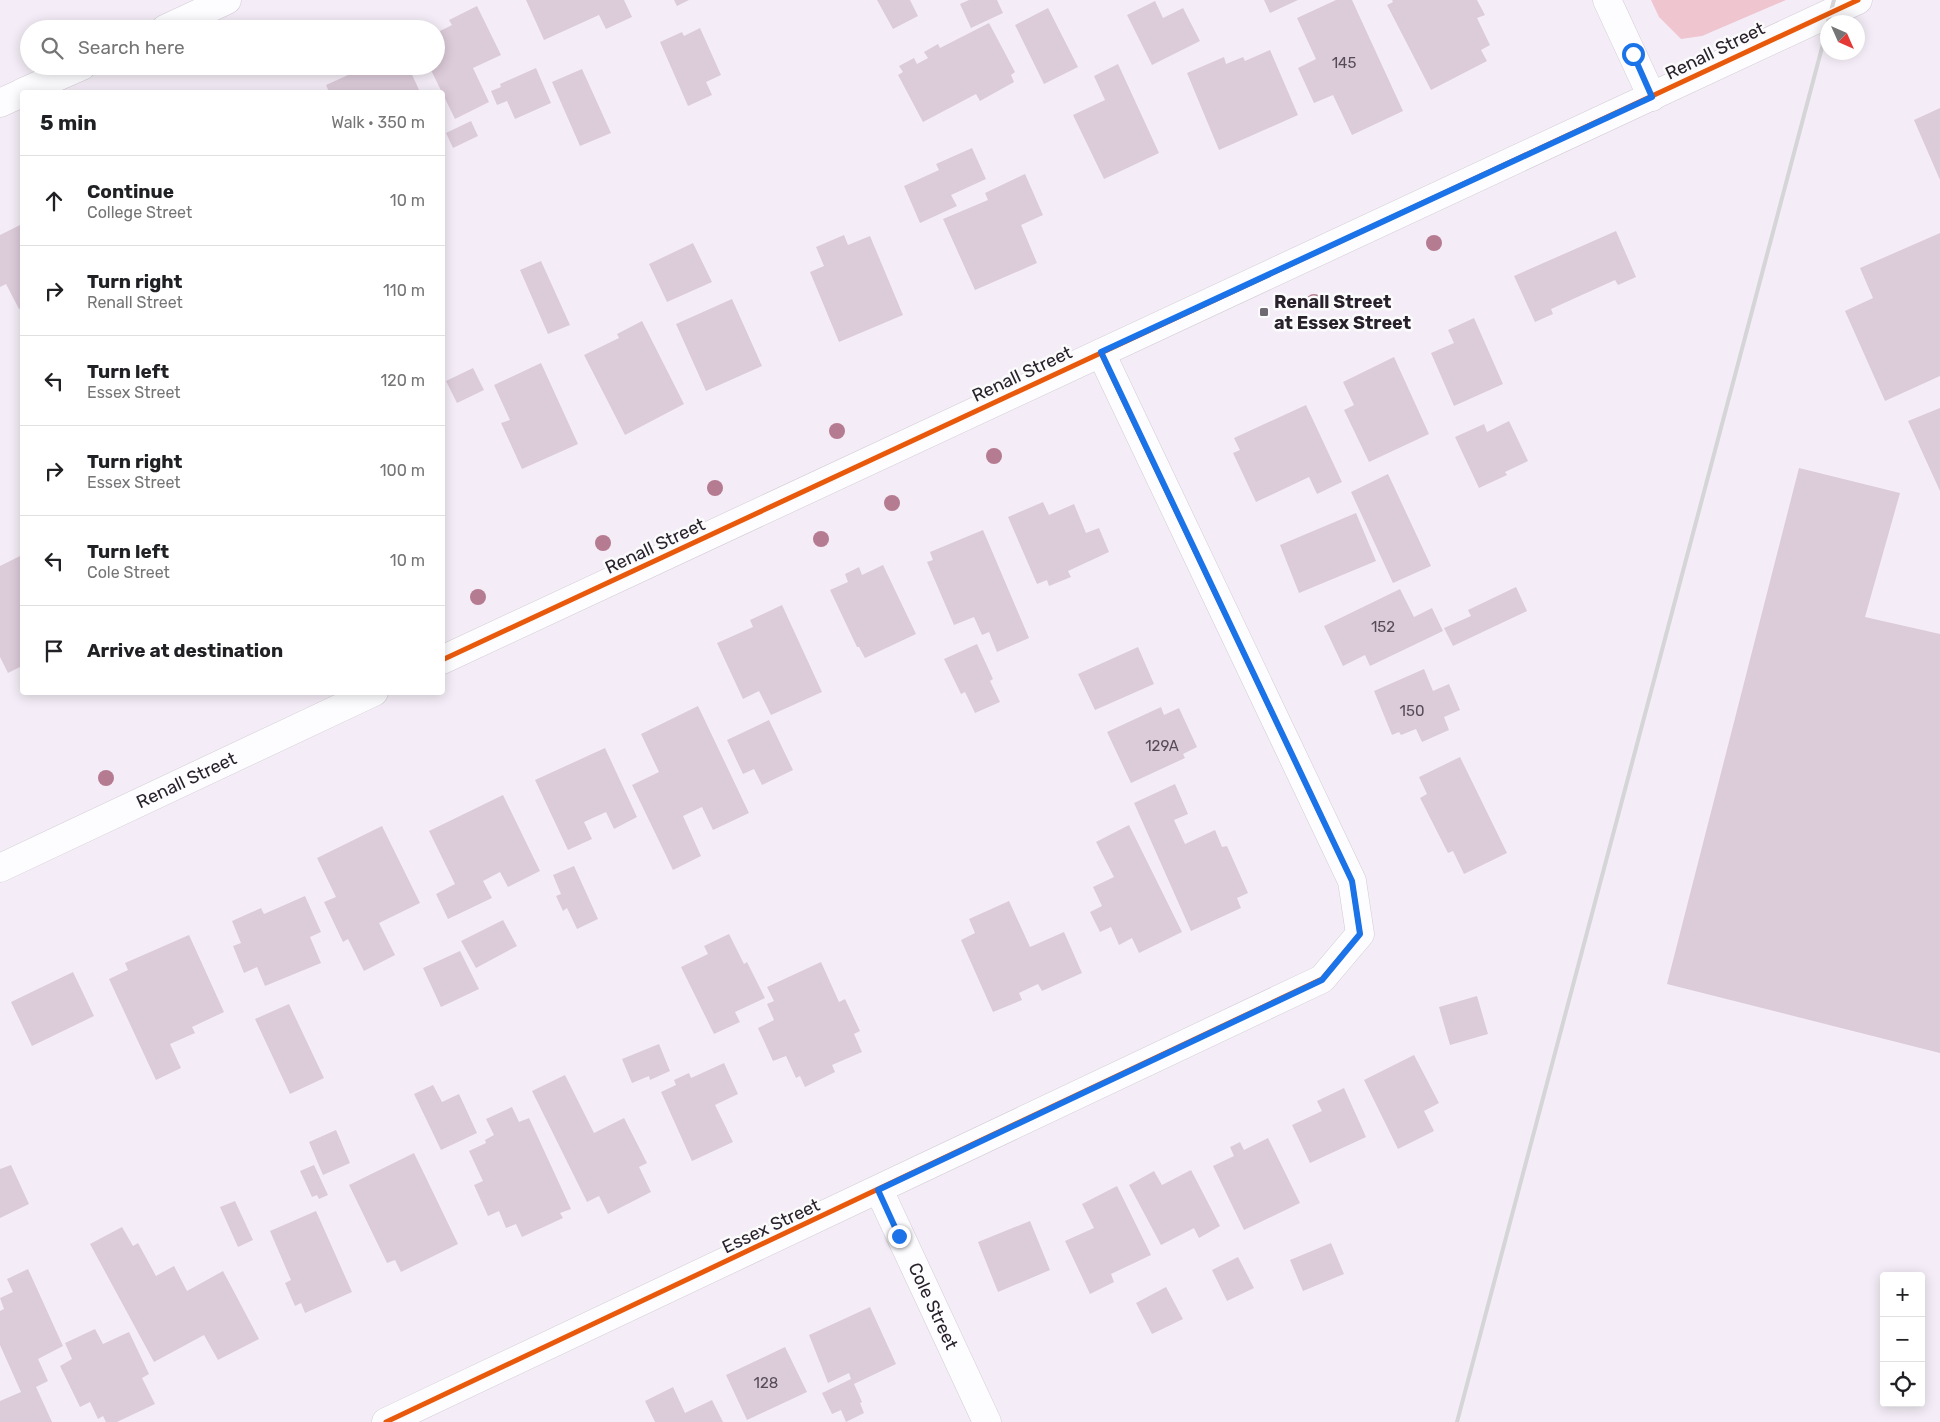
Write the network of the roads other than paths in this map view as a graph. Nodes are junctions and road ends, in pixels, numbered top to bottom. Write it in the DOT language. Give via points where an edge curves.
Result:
graph roads {
  1 [pos="227,0"];
  2 [pos="1607,0"];
  3 [pos="1858,0"];
  4 [pos="184,20"];
  5 [pos="62,75"];
  6 [pos="30,90"];
  7 [pos="20,94"];
  8 [pos="1652,97"];
  9 [pos="0,103"];
  10 [pos="1101,352"];
  11 [pos="445,659"];
  12 [pos="368,695"];
  13 [pos="0,868"];
  14 [pos="878,1190"];
  15 [pos="386,1422"];
  16 [pos="987,1422"];
  1 -- 4 [label="street"];
  2 -- 8 [label="street"];
  3 -- 8 [label="street, Renall Street"];
  5 -- 6 [label="street"];
  7 -- 9 [label="street"];
  8 -- 10 [label="street, Renall Street"];
  10 -- 11 [label="street, Renall Street"];
  10 -- 14 [label="street, Essex Street" via="1352,881 1360,934 1322,980"];
  12 -- 13 [label="street, Renall Street"];
  14 -- 15 [label="street, Essex Street"];
  14 -- 16 [label="street, Cole Street"];
}
